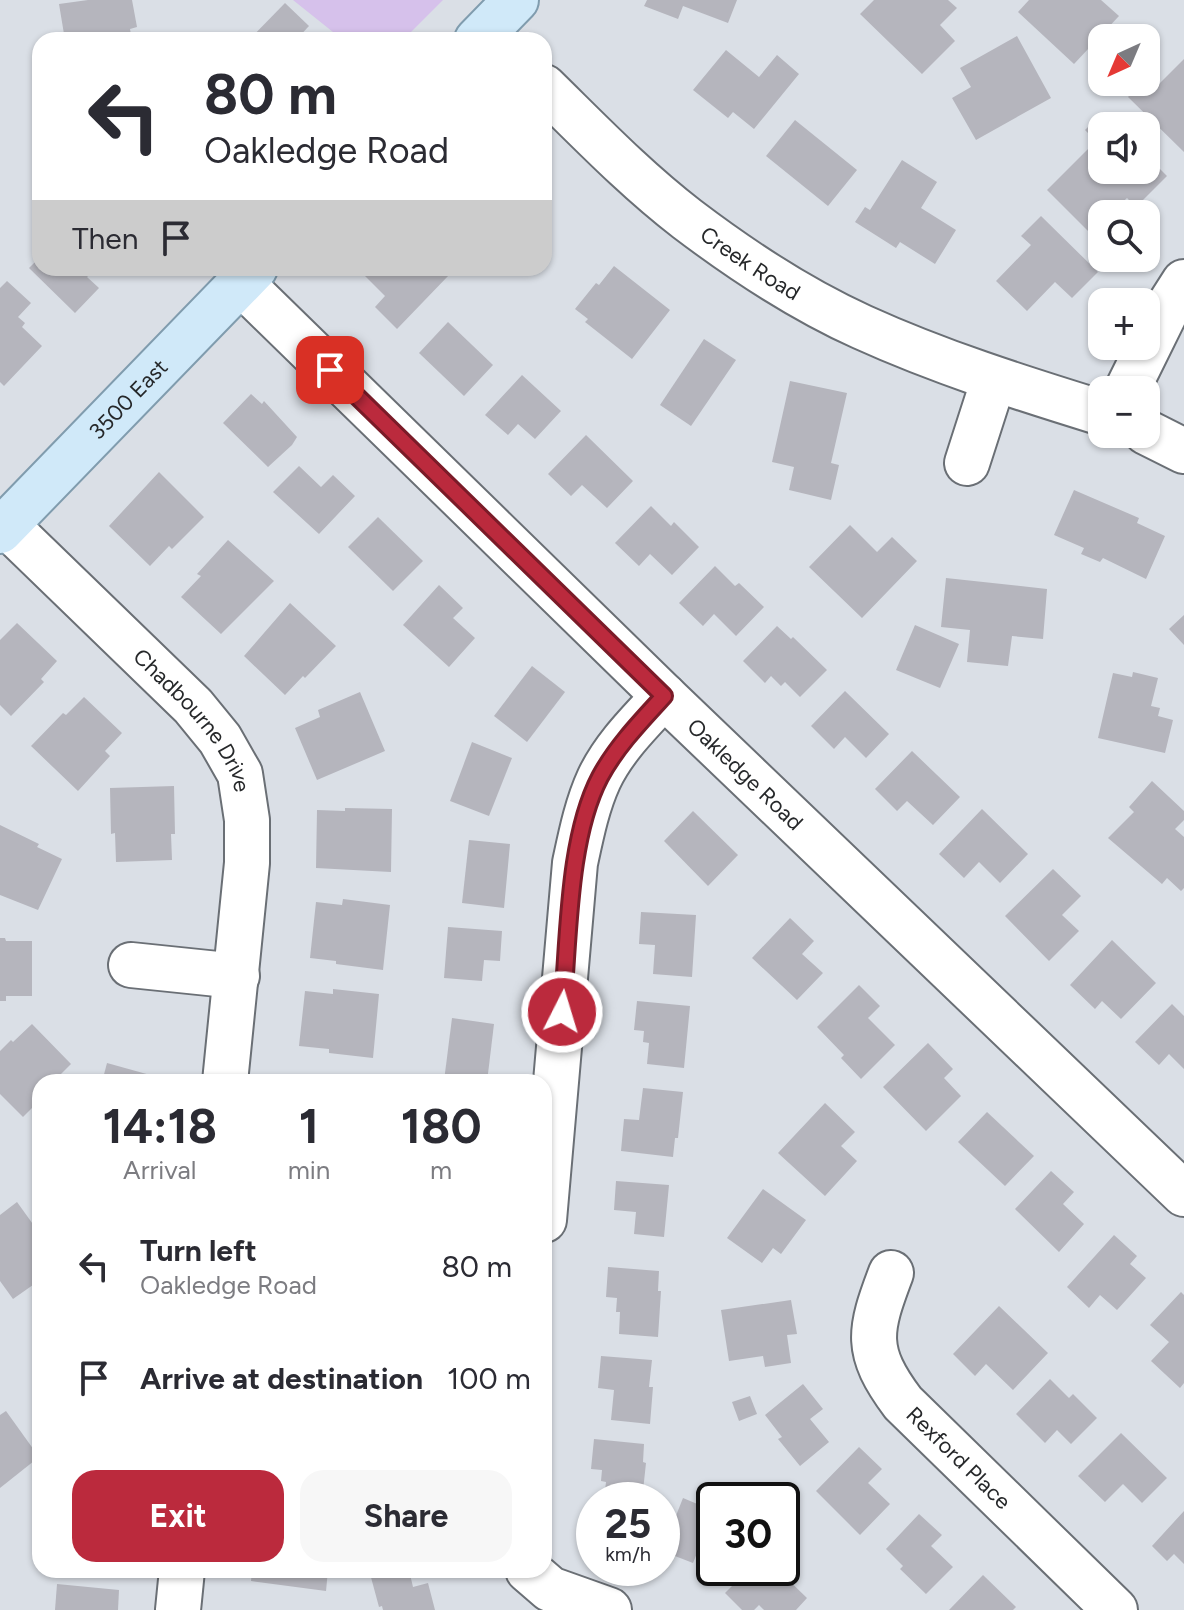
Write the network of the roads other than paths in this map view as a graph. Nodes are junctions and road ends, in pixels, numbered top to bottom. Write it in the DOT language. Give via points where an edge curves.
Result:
graph roads {
  1 [pos="552,94"];
  2 [pos="247,276"];
  3 [pos="249,276"];
  4 [pos="1184,282"];
  5 [pos="1134,376"];
  6 [pos="994,379"];
  7 [pos="1088,409"];
  8 [pos="1160,439"];
  9 [pos="1184,451"];
  10 [pos="967,463"];
  11 [pos="3,528"];
  12 [pos="664,696"];
  13 [pos="131,965"];
  14 [pos="237,976"];
  15 [pos="226,1074"];
  16 [pos="552,1128"];
  17 [pos="1184,1194"];
  18 [pos="891,1273"];
  19 [pos="181,1578"];
  20 [pos="537,1578"];
  21 [pos="178,1610"];
  22 [pos="609,1610"];
  23 [pos="1115,1610"];
  1 -- 6 [label="street, Creek Road" via="667,202 772,278 861,326"];
  2 -- 11 [label="main road, 3500 East"];
  3 -- 12 [label="street, Oakledge Road"];
  4 -- 5 [label="street"];
  6 -- 7 [label="street, Creek Road"];
  6 -- 10 [label="street"];
  8 -- 9 [label="street"];
  11 -- 14 [label="street, Chadbourne Drive" via="193,706 240,774 247,863"];
  12 -- 16 [label="street" via="599,778 582,827"];
  12 -- 17 [label="street, Oakledge Road"];
  13 -- 14 [label="street"];
  14 -- 15 [label="street, Chadbourne Drive"];
  18 -- 23 [label="street, Rexford Place" via="875,1316 882,1375 903,1403"];
  19 -- 21 [label="street"];
  20 -- 22 [label="street" via="550,1589"];
}
